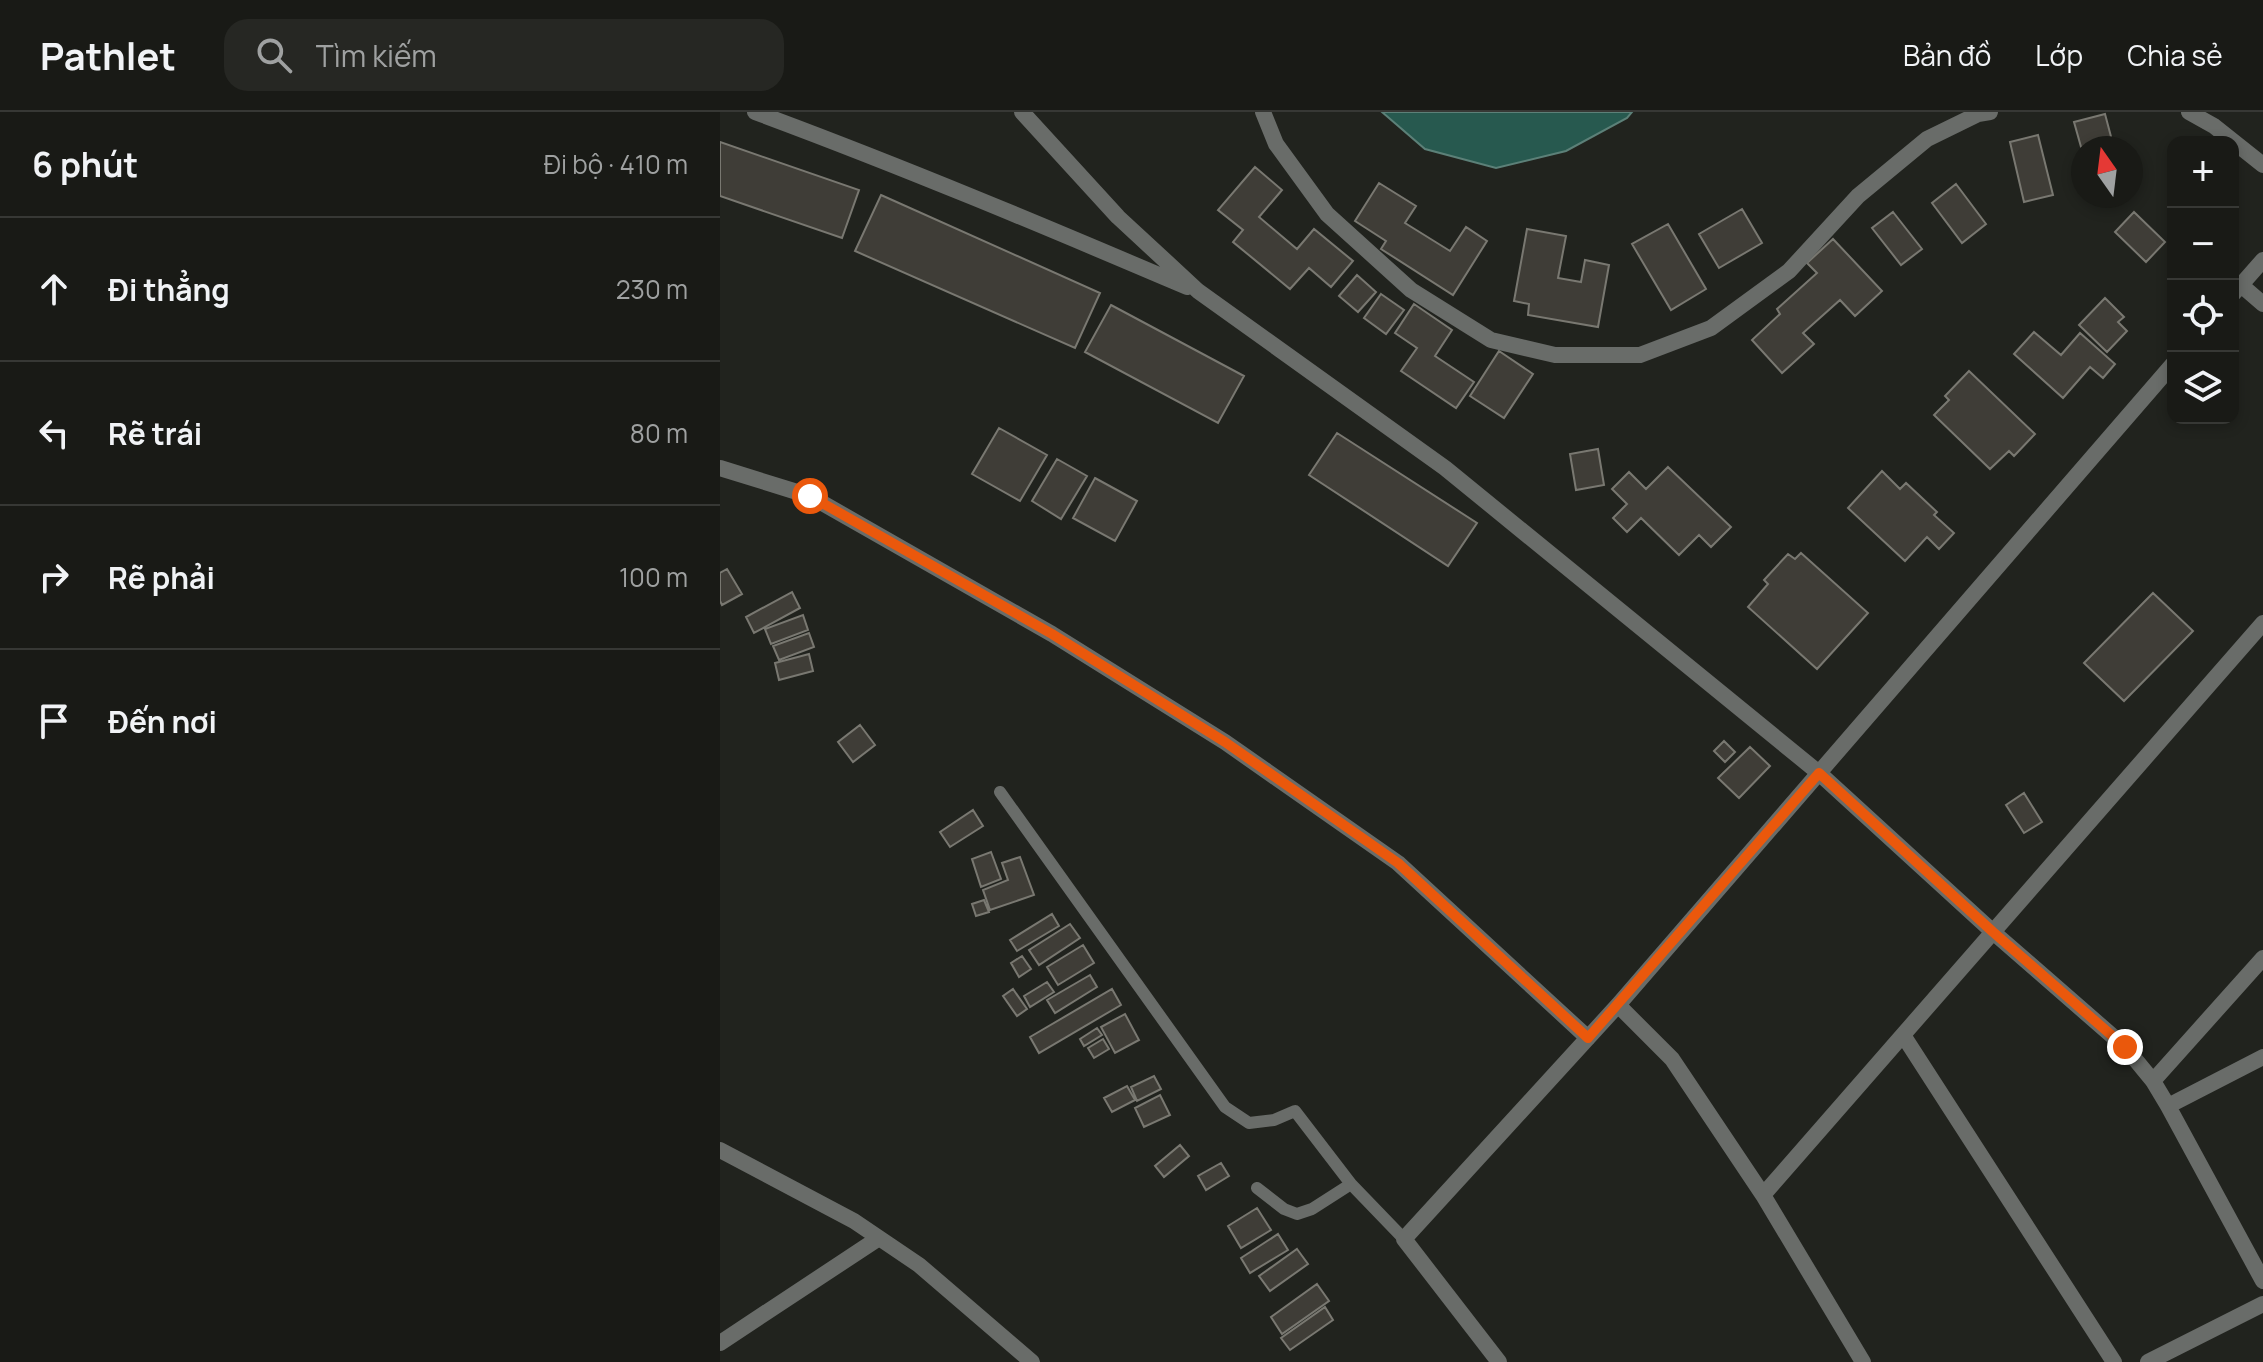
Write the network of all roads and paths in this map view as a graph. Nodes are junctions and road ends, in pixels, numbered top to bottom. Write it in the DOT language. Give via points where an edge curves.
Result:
graph roads {
  1 [pos="755,112"];
  2 [pos="1022,112"];
  3 [pos="1263,112"];
  4 [pos="1990,112"];
  5 [pos="2189,112"];
  6 [pos="2263,165"];
  7 [pos="2263,260"];
  8 [pos="2239,288"];
  9 [pos="1198,291"];
  10 [pos="2239,291"];
  11 [pos="2263,304"];
  12 [pos="2167,371"];
  13 [pos="720,468"];
  14 [pos="2263,623"];
  15 [pos="1819,773"];
  16 [pos="1000,792"];
  17 [pos="1993,932"];
  18 [pos="2263,958"];
  19 [pos="1618,1005"];
  20 [pos="1903,1035"];
  21 [pos="1588,1038"];
  22 [pos="2263,1057"];
  23 [pos="2153,1081"];
  24 [pos="2168,1106"];
  25 [pos="720,1150"];
  26 [pos="1351,1184"];
  27 [pos="1257,1188"];
  28 [pos="1763,1195"];
  29 [pos="879,1238"];
  30 [pos="1404,1239"];
  31 [pos="2263,1281"];
  32 [pos="2263,1304"];
  33 [pos="720,1343"];
  34 [pos="1032,1362"];
  35 [pos="1499,1362"];
  36 [pos="1863,1362"];
  37 [pos="2114,1362"];
  38 [pos="2148,1362"];
  1 -- 9 [label="street"];
  2 -- 9 [label="street" via="1118,217"];
  3 -- 4 [label="street" via="1276,144 1327,214 1411,290 1491,340 1555,355 1640,355 1711,328 1789,271 1858,196 1927,139"];
  5 -- 6 [label="street"];
  7 -- 8 [label="street"];
  9 -- 15 [label="street" via="1445,468"];
  10 -- 11 [label="street"];
  12 -- 15 [label="street"];
  13 -- 21 [label="street" via="810,496 1052,634 1225,742 1398,863"];
  14 -- 17 [label="street"];
  15 -- 17 [label="street"];
  15 -- 19 [label="street"];
  16 -- 26 [label="lane" via="1225,1107 1249,1123 1295,1111"];
  17 -- 20 [label="street"];
  17 -- 23 [label="street" via="2125,1047"];
  18 -- 23 [label="street"];
  19 -- 21 [label="street"];
  19 -- 28 [label="street" via="1672,1059"];
  20 -- 28 [label="street"];
  20 -- 37 [label="street"];
  21 -- 30 [label="street"];
  22 -- 24 [label="street"];
  23 -- 24 [label="street"];
  24 -- 31 [label="street"];
  25 -- 29 [label="street"];
  26 -- 27 [label="lane" via="1297,1214"];
  26 -- 30 [label="lane"];
  28 -- 36 [label="street"];
  29 -- 33 [label="street"];
  29 -- 34 [label="street" via="919,1265"];
  30 -- 35 [label="street"];
  32 -- 38 [label="street"];
}
